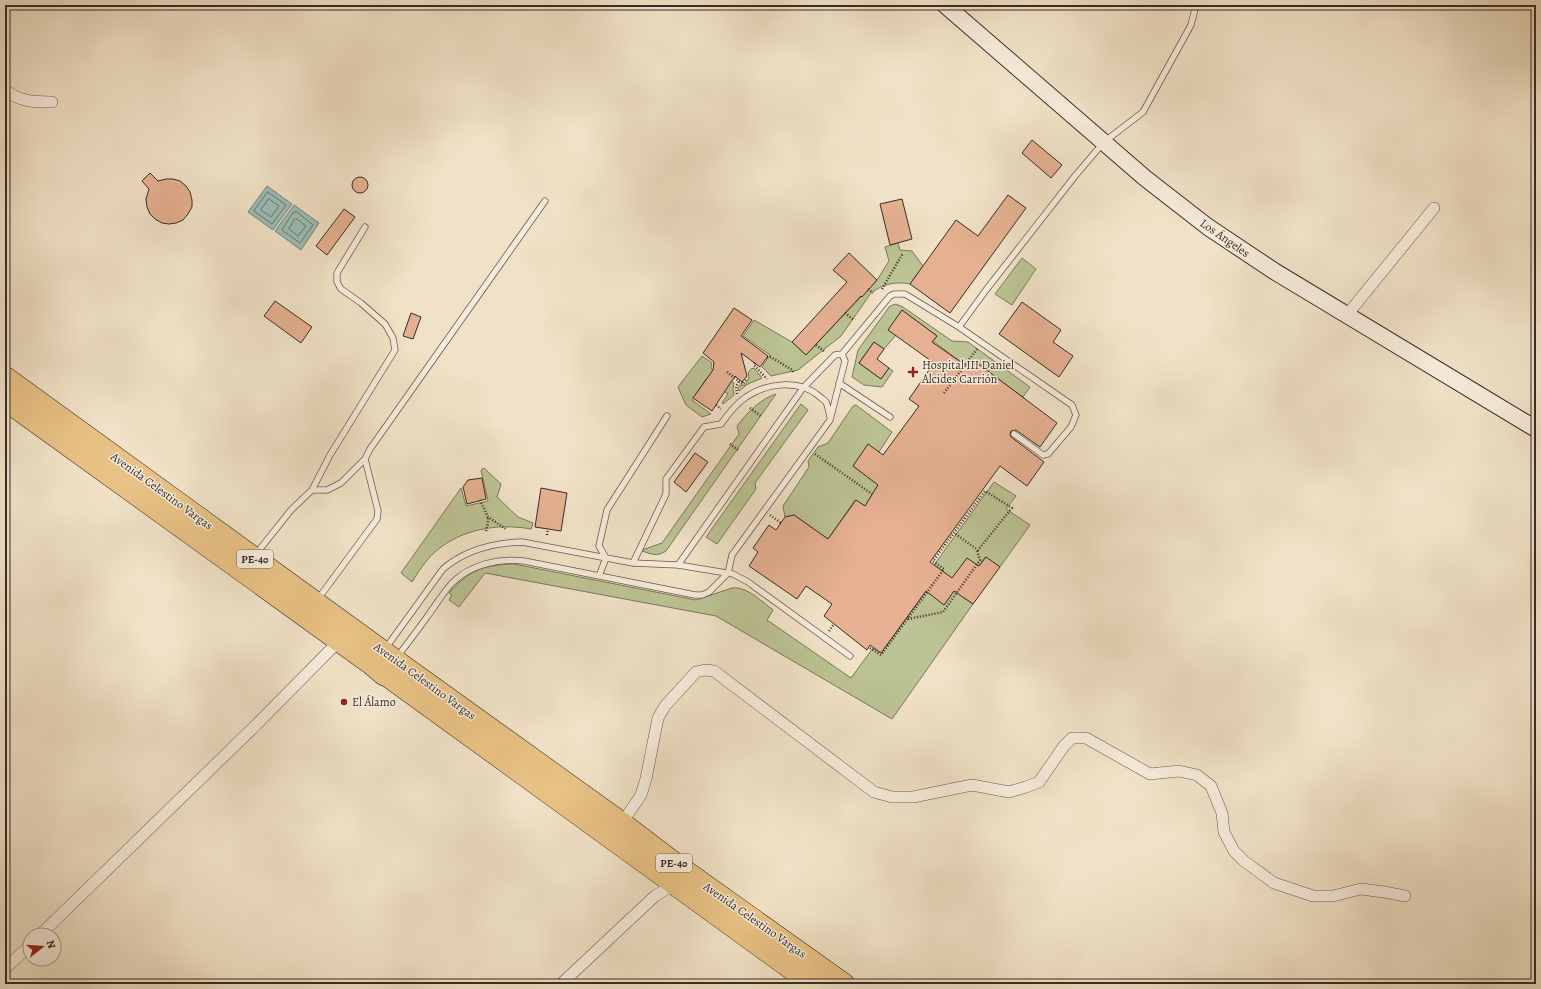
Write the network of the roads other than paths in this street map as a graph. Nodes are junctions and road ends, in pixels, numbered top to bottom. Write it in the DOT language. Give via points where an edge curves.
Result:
graph roads {
  1 [pos="945,5"];
  2 [pos="1196,5"];
  3 [pos="5,90"];
  4 [pos="52,102"];
  5 [pos="1104,142"];
  6 [pos="545,201"];
  7 [pos="1434,208"];
  8 [pos="366,227"];
  9 [pos="1347,315"];
  10 [pos="959,327"];
  11 [pos="842,354"];
  12 [pos="5,377"];
  13 [pos="840,383"];
  14 [pos="803,388"];
  15 [pos="5,400"];
  16 [pos="667,416"];
  17 [pos="890,417"];
  18 [pos="830,420"];
  19 [pos="1536,429"];
  20 [pos="1014,434"];
  21 [pos="74,439"];
  22 [pos="364,459"];
  23 [pos="312,490"];
  24 [pos="606,558"];
  25 [pos="633,563"];
  26 [pos="249,565"];
  27 [pos="678,565"];
  28 [pos="728,573"];
  29 [pos="599,576"];
  30 [pos="316,602"];
  31 [pos="339,641"];
  32 [pos="850,656"];
  33 [pos="383,663"];
  34 [pos="501,747"];
  35 [pos="622,823"];
  36 [pos="679,877"];
  37 [pos="1405,896"];
  38 [pos="48,927"];
  39 [pos="775,945"];
  40 [pos="22,953"];
  41 [pos="5,969"];
  42 [pos="560,984"];
  43 [pos="812,984"];
  44 [pos="844,984"];
  1 -- 5 [label="main road, Los Ángeles"];
  2 -- 5 [label="lane" via="1191,25 1143,112"];
  3 -- 4 [label="street" via="15,98"];
  5 -- 9 [label="main road, Los Ángeles" via="1208,227"];
  5 -- 10 [label="lane"];
  6 -- 22 [label="lane"];
  7 -- 9 [label="street"];
  8 -- 23 [label="lane" via="337,273 337,282 341,289 385,324 393,338 395,350 330,455"];
  9 -- 19 [label="main road, Los Ángeles"];
  10 -- 11 [label="lane" via="905,294 894,294"];
  10 -- 20 [label="lane" via="1072,405 1076,414 1071,427 1048,454 1043,455"];
  11 -- 13 [label="lane" via="845,361"];
  11 -- 14 [label="lane" via="834,355"];
  12 -- 21 [label="highway, Avenida Celestino Vargas / PE-40"];
  13 -- 17 [label="lane"];
  13 -- 18 [label="lane"];
  14 -- 18 [label="lane" via="813,390 826,402"];
  14 -- 25 [label="lane" via="779,384 764,388 746,397 721,424 704,427 666,479 666,494"];
  14 -- 27 [label="lane"];
  15 -- 21 [label="highway, Avenida Celestino Vargas / PE-40"];
  16 -- 24 [label="lane" via="607,510 599,546"];
  18 -- 28 [label="lane" via="732,555"];
  21 -- 26 [label="highway, Avenida Celestino Vargas / PE-40"];
  22 -- 23 [label="lane" via="341,483 327,490"];
  22 -- 30 [label="lane" via="378,511 377,518"];
  23 -- 26 [label="lane" via="291,510"];
  24 -- 25 [label="lane"];
  24 -- 29 [label="lane"];
  24 -- 33 [label="lane" via="522,542 505,543 471,552 452,561 443,570"];
  25 -- 27 [label="lane"];
  26 -- 30 [label="highway, Avenida Celestino Vargas / PE-40"];
  26 -- 31 [label="highway, Avenida Celestino Vargas / PE-40"];
  27 -- 28 [label="lane"];
  28 -- 29 [label="lane" via="709,592 702,595"];
  28 -- 32 [label="lane" via="748,582"];
  29 -- 33 [label="lane" via="511,560 498,561 469,570 452,584"];
  30 -- 33 [label="highway, Avenida Celestino Vargas / PE-40"];
  31 -- 33 [label="highway, Avenida Celestino Vargas / PE-40"];
  31 -- 38 [label="street"];
  33 -- 34 [label="highway, Avenida Celestino Vargas / PE-40" via="386,675"];
  34 -- 35 [label="highway, Avenida Celestino Vargas / PE-40"];
  34 -- 36 [label="highway, Avenida Celestino Vargas / PE-40"];
  35 -- 36 [label="highway, Avenida Celestino Vargas / PE-40"];
  35 -- 37 [label="street" via="641,795 658,718 665,706 696,672 705,670 714,671 874,792 892,797 913,797 972,785 1009,792 1038,782 1072,738 1086,738 1150,774 1178,771 1197,775 1211,786 1222,813 1224,832 1234,851 1244,862 1274,883 1313,896 1333,896 1361,889"];
  36 -- 39 [label="highway, Avenida Celestino Vargas / PE-40"];
  36 -- 42 [label="street"];
  39 -- 43 [label="highway, Avenida Celestino Vargas / PE-40"];
  39 -- 44 [label="highway, Avenida Celestino Vargas / PE-40"];
  40 -- 41 [label="street"];
}
